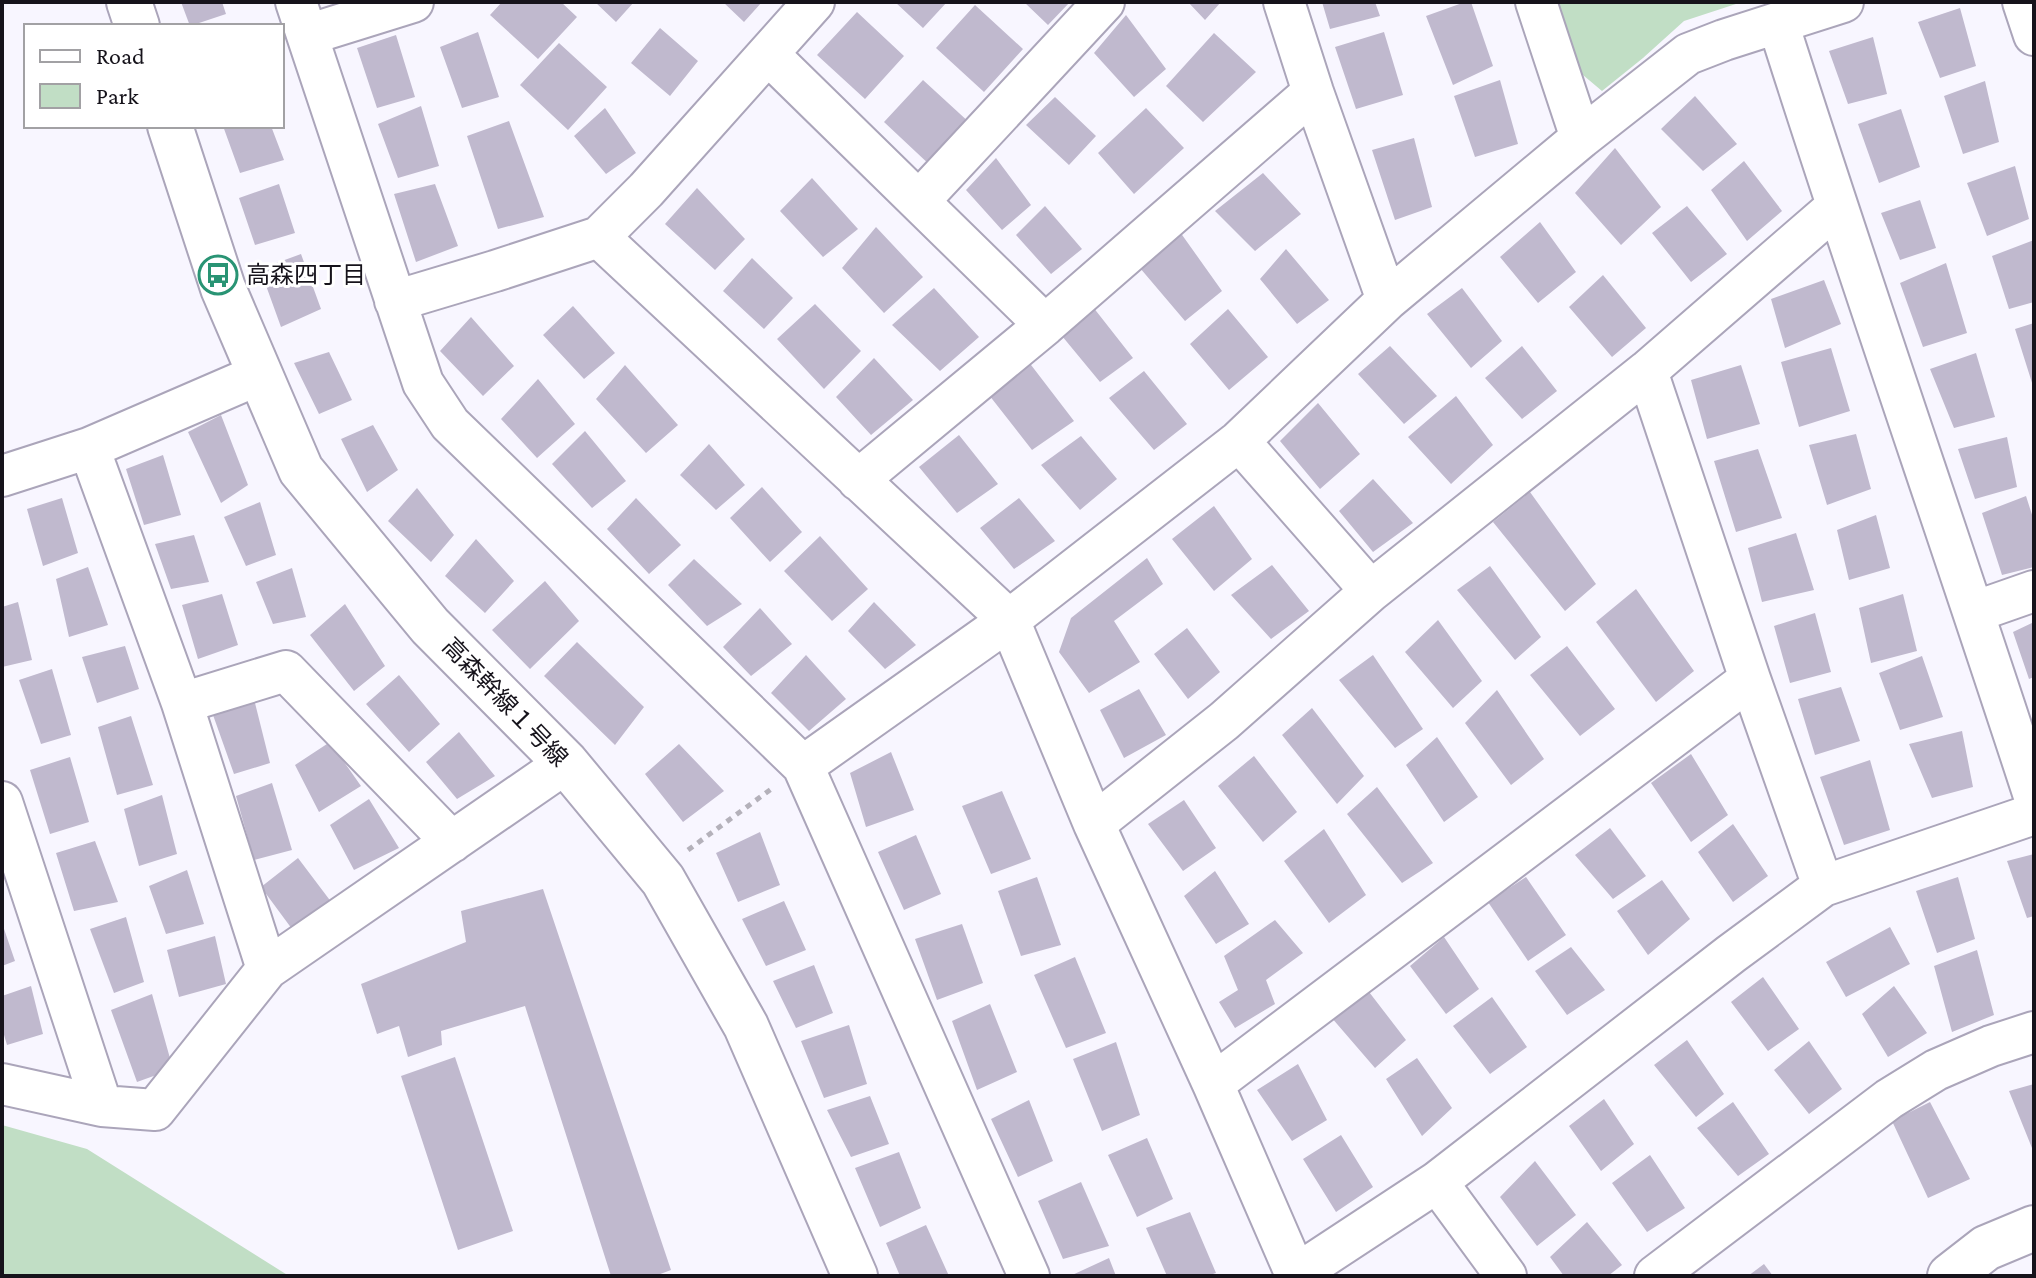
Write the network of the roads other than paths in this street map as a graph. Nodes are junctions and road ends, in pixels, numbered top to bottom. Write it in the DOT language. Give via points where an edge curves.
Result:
graph roads {
  1 [pos="129,2"];
  2 [pos="413,2"];
  3 [pos="814,2"];
  4 [pos="1104,2"];
  5 [pos="1284,2"];
  6 [pos="1536,2"];
  7 [pos="1843,2"];
  8 [pos="2023,2"];
  9 [pos="302,18"];
  10 [pos="1778,23"];
  11 [pos="136,24"];
  12 [pos="2034,35"];
  13 [pos="768,54"];
  14 [pos="1313,92"];
  15 [pos="171,128"];
  16 [pos="1581,138"];
  17 [pos="919,201"];
  18 [pos="1836,207"];
  19 [pos="599,237"];
  20 [pos="1387,300"];
  21 [pos="395,301"];
  22 [pos="1045,325"];
  23 [pos="1647,371"];
  24 [pos="260,374"];
  25 [pos="1239,441"];
  26 [pos="89,448"];
  27 [pos="2,476"];
  28 [pos="858,480"];
  29 [pos="1371,591"];
  30 [pos="2034,591"];
  31 [pos="1974,612"];
  32 [pos="1009,620"];
  33 [pos="1750,679"];
  34 [pos="182,703"];
  35 [pos="566,763"];
  36 [pos="803,766"];
  37 [pos="2034,796"];
  38 [pos="2,802"];
  39 [pos="2034,814"];
  40 [pos="1094,824"];
  41 [pos="452,842"];
  42 [pos="1823,886"];
  43 [pos="267,969"];
  44 [pos="2034,1032"];
  45 [pos="2,1084"];
  46 [pos="1213,1084"];
  47 [pos="102,1106"];
  48 [pos="1437,1182"];
  49 [pos="2034,1228"];
  50 [pos="855,1276"];
  51 [pos="1029,1276"];
  52 [pos="1295,1276"];
  53 [pos="1506,1276"];
  54 [pos="1655,1276"];
  55 [pos="1950,1276"];
  1 -- 11 [label="street"];
  2 -- 9 [label="street"];
  3 -- 13 [label="street"];
  4 -- 17 [label="street"];
  5 -- 14 [label="street"];
  6 -- 16 [label="street"];
  7 -- 10 [label="street"];
  8 -- 12 [label="street"];
  9 -- 21 [label="street"];
  10 -- 16 [label="street" via="1688,54"];
  10 -- 18 [label="street"];
  13 -- 17 [label="street"];
  13 -- 19 [label="street"];
  14 -- 20 [label="street"];
  14 -- 22 [label="street"];
  15 -- 24 [label="street, 高森幹線１号線" via="223,288"];
  16 -- 20 [label="street"];
  17 -- 22 [label="street"];
  18 -- 23 [label="street"];
  18 -- 31 [label="street"];
  19 -- 21 [label="street"];
  19 -- 28 [label="street"];
  20 -- 25 [label="street"];
  21 -- 36 [label="street" via="423,383 450,424"];
  22 -- 28 [label="street"];
  23 -- 29 [label="street"];
  23 -- 33 [label="street"];
  24 -- 26 [label="street"];
  24 -- 35 [label="street, 高森幹線１号線" via="301,470 430,626"];
  25 -- 29 [label="street"];
  25 -- 32 [label="street"];
  26 -- 27 [label="street"];
  26 -- 34 [label="street"];
  28 -- 32 [label="street"];
  29 -- 40 [label="street" via="1224,721"];
  30 -- 31 [label="street"];
  31 -- 37 [label="street"];
  32 -- 36 [label="street"];
  32 -- 40 [label="street"];
  33 -- 42 [label="street"];
  33 -- 46 [label="street"];
  34 -- 41 [label="street" via="286,671"];
  34 -- 43 [label="street"];
  35 -- 41 [label="street"];
  35 -- 50 [label="street, 高森幹線１号線" via="663,880 738,1013"];
  36 -- 51 [label="street"];
  38 -- 47 [label="street"];
  39 -- 42 [label="street"];
  40 -- 46 [label="street"];
  41 -- 43 [label="street"];
  42 -- 48 [label="street"];
  43 -- 47 [label="street" via="155,1110"];
  44 -- 54 [label="street" via="1936,1070 1889,1099"];
  45 -- 47 [label="street"];
  46 -- 52 [label="street"];
  48 -- 52 [label="street"];
  48 -- 53 [label="street"];
  49 -- 55 [label="street" via="1986,1248"];
}
